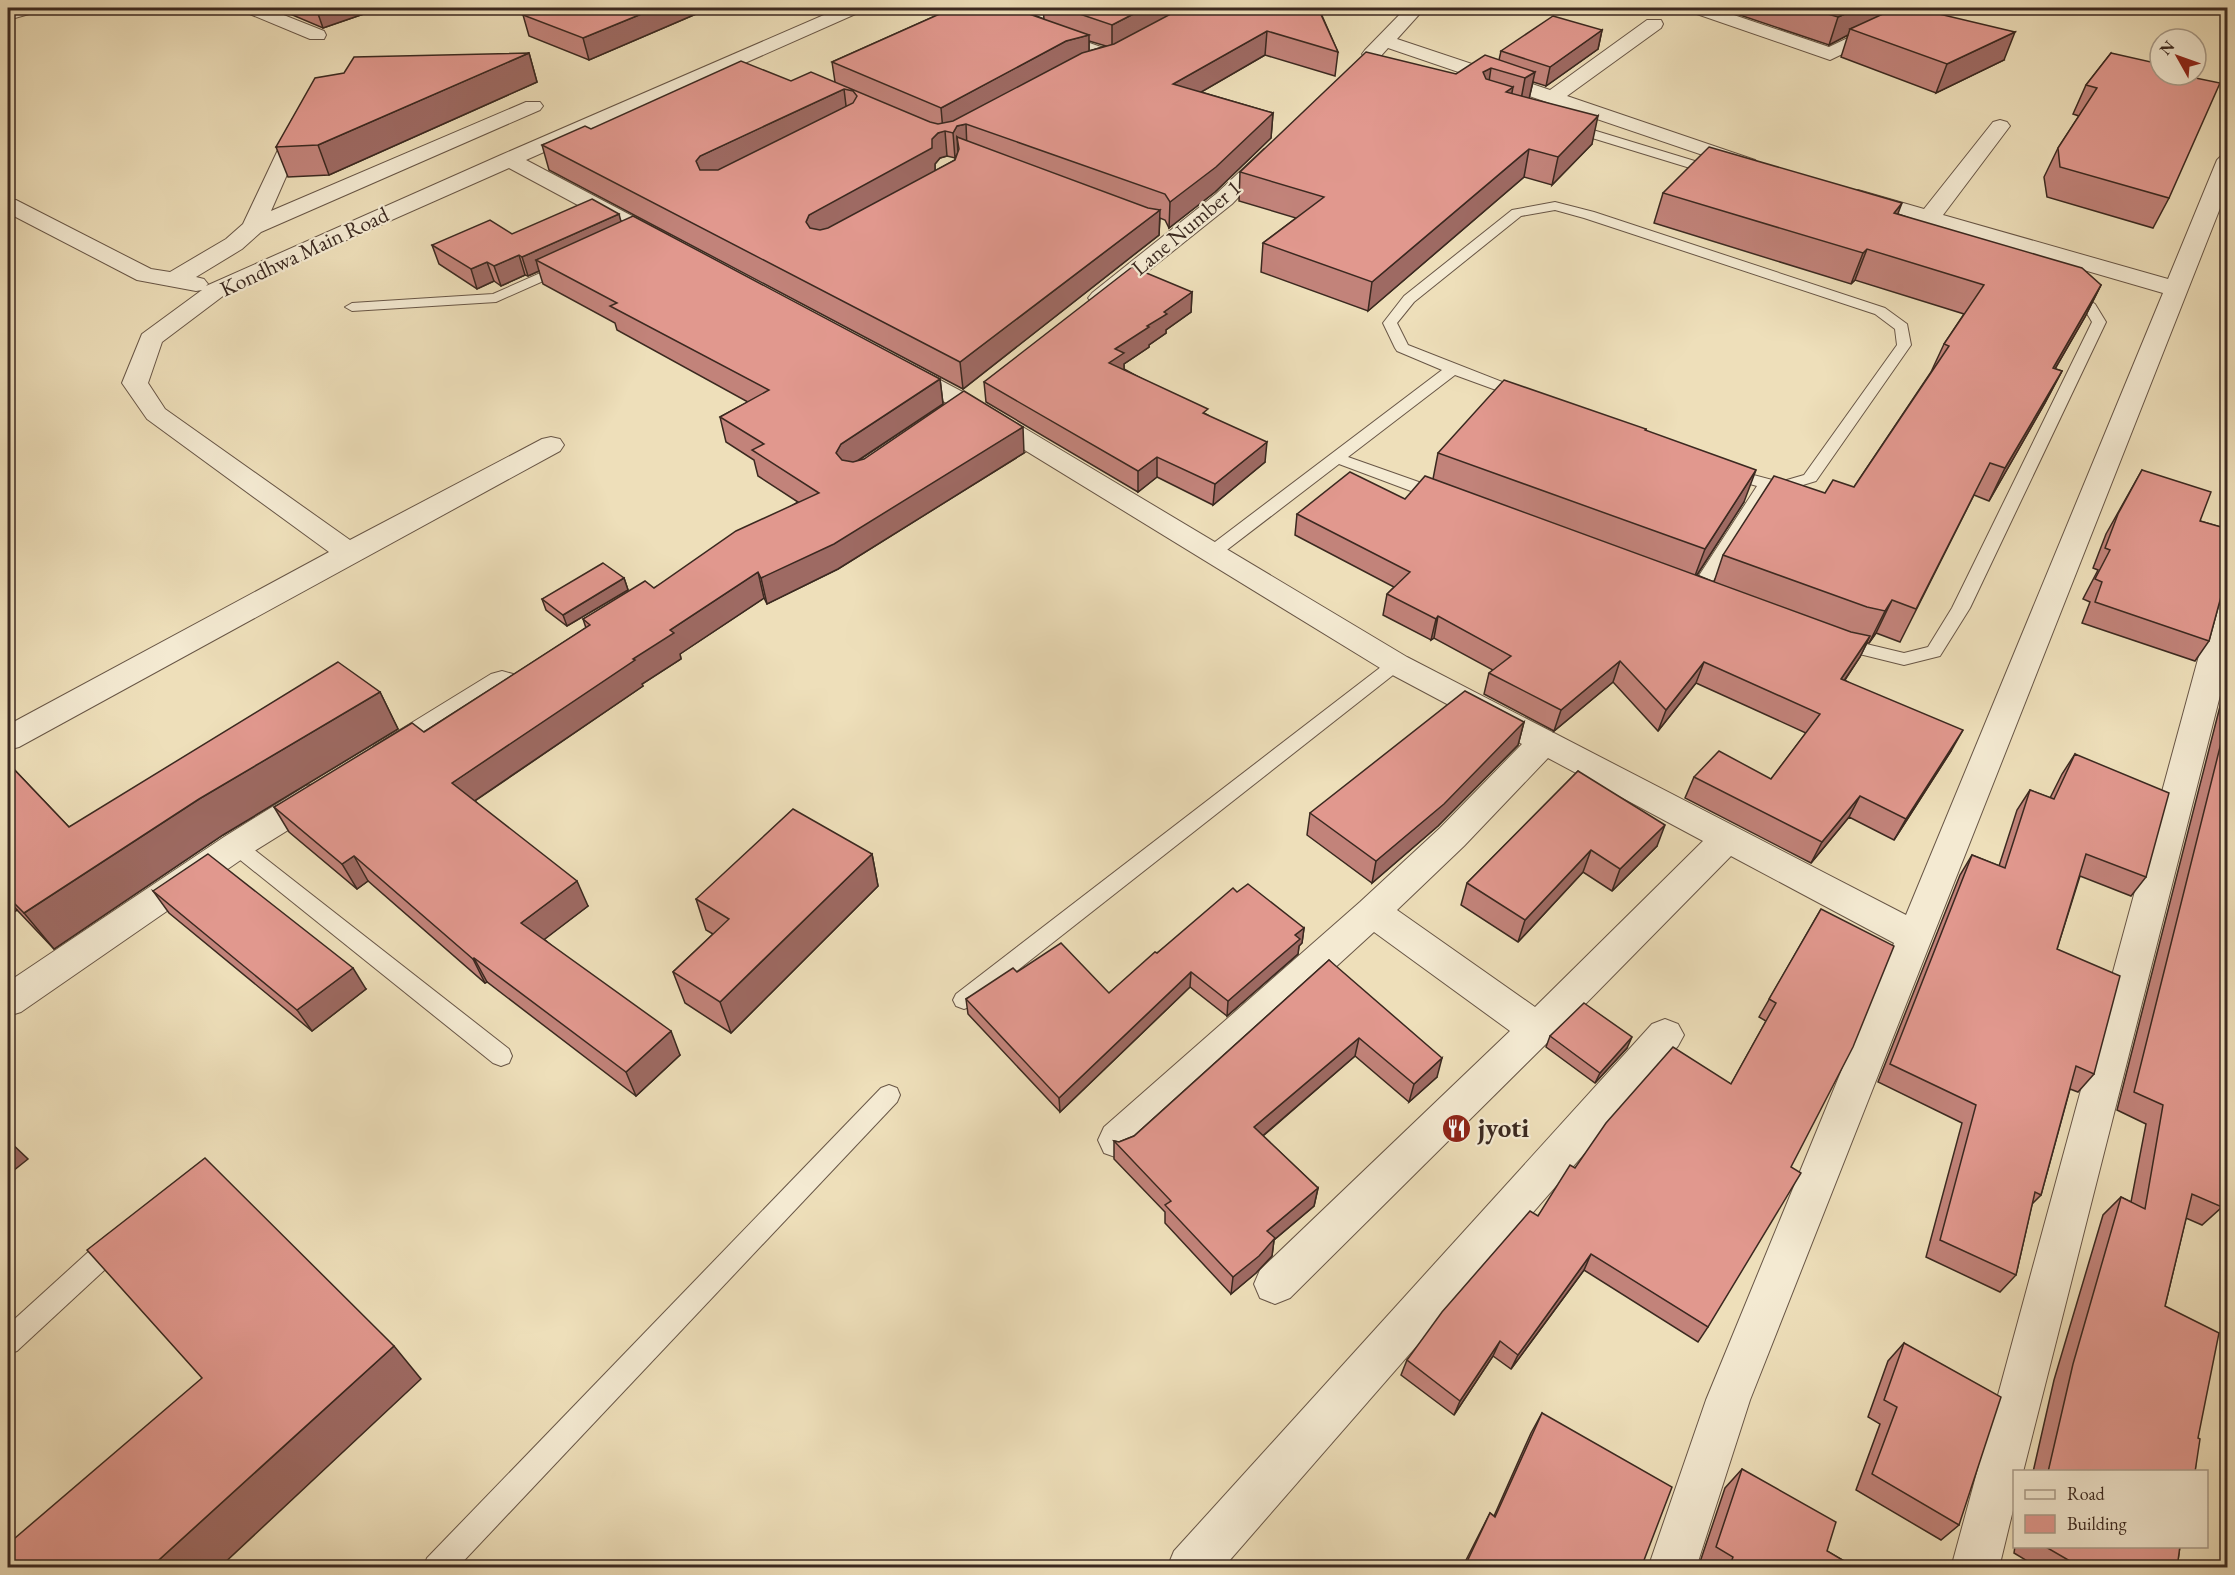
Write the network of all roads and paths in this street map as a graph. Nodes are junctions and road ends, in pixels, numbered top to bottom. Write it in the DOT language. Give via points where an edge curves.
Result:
graph roads {
  1 [pos="30,8"];
  2 [pos="251,8"];
  3 [pos="854,8"];
  4 [pos="1059,8"];
  5 [pos="1416,8"];
  6 [pos="1697,8"];
  7 [pos="1923,8"];
  8 [pos="1871,11"];
  9 [pos="8,15"];
  10 [pos="1898,20"];
  11 [pos="1654,24"];
  12 [pos="317,35"];
  13 [pos="1386,41"];
  14 [pos="1134,47"];
  15 [pos="728,63"];
  16 [pos="1354,71"];
  17 [pos="756,74"];
  18 [pos="1553,97"];
  19 [pos="309,102"];
  20 [pos="533,106"];
  21 [pos="1553,121"];
  22 [pos="2000,126"];
  23 [pos="1282,142"];
  24 [pos="508,159"];
  25 [pos="2228,160"];
  26 [pos="1771,171"];
  27 [pos="1733,177"];
  28 [pos="1839,191"];
  29 [pos="8,205"];
  30 [pos="1929,218"];
  31 [pos="253,227"];
  32 [pos="684,253"];
  33 [pos="578,260"];
  34 [pos="174,280"];
  35 [pos="2057,285"];
  36 [pos="219,288"];
  37 [pos="2176,289"];
  38 [pos="352,307"];
  39 [pos="1086,309"];
  40 [pos="882,359"];
  41 [pos="1453,369"];
  42 [pos="1542,403"];
  43 [pos="551,445"];
  44 [pos="1337,458"];
  45 [pos="1711,466"];
  46 [pos="1767,483"];
  47 [pos="1457,502"];
  48 [pos="1213,552"];
  49 [pos="350,553"];
  50 [pos="1698,591"];
  51 [pos="2228,604"];
  52 [pos="1827,639"];
  53 [pos="532,664"];
  54 [pos="1396,664"];
  55 [pos="8,739"];
  56 [pos="1545,742"];
  57 [pos="1728,838"];
  58 [pos="236,846"];
  59 [pos="1373,912"];
  60 [pos="1915,937"];
  61 [pos="964,1000"];
  62 [pos="8,1001"];
  63 [pos="1537,1029"];
  64 [pos="1665,1035"];
  65 [pos="501,1056"];
  66 [pos="889,1095"];
  67 [pos="1118,1140"];
  68 [pos="129,1232"];
  69 [pos="1275,1284"];
  70 [pos="8,1342"];
  71 [pos="437,1568"];
  72 [pos="1191,1568"];
  73 [pos="1672,1568"];
  74 [pos="1975,1568"];
  1 -- 9 [label="street"];
  2 -- 12 [label="street"];
  3 -- 15 [label="street, Kondhwa Main Road"];
  4 -- 14 [label="street" via="1022,26 1102,65"];
  5 -- 13 [label="street"];
  6 -- 10 [label="street" via="1830,54"];
  7 -- 10 [label="street"];
  8 -- 10 [label="street"];
  11 -- 18 [label="street"];
  13 -- 16 [label="street"];
  13 -- 18 [label="street"];
  15 -- 17 [label="street"];
  15 -- 24 [label="street, Kondhwa Main Road"];
  18 -- 26 [label="street"];
  19 -- 31 [label="street"];
  20 -- 31 [label="street"];
  21 -- 27 [label="lane"];
  22 -- 30 [label="street"];
  23 -- 39 [label="street, Lane Number 1" via="1224,199"];
  24 -- 32 [label="street" via="634,234"];
  24 -- 36 [label="street, Kondhwa Main Road"];
  25 -- 37 [label="street"];
  28 -- 30 [label="street"];
  29 -- 34 [label="street" via="145,275"];
  30 -- 37 [label="street"];
  31 -- 34 [label="street" via="234,244"];
  33 -- 38 [label="lane" via="496,298"];
  34 -- 36 [label="street"];
  35 -- 52 [label="lane" via="2090,307 2099,322 1961,609 1934,652 1904,659"];
  36 -- 49 [label="street, Kondhwa Main Road" via="152,339 135,383 156,414"];
  37 -- 60 [label="street"];
  40 -- 48 [label="street" via="965,403"];
  41 -- 42 [label="lane"];
  41 -- 44 [label="lane"];
  41 -- 46 [label="lane" via="1402,348 1390,323 1409,298 1517,213 1555,206 1880,311 1902,327 1904,345 1810,478 1780,487"];
  43 -- 49 [label="street"];
  44 -- 47 [label="lane"];
  44 -- 48 [label="lane"];
  45 -- 46 [label="lane"];
  46 -- 50 [label="lane"];
  48 -- 54 [label="street"];
  49 -- 55 [label="street"];
  51 -- 74 [label="street"];
  53 -- 58 [label="street"];
  54 -- 56 [label="street"];
  54 -- 61 [label="lane"];
  56 -- 57 [label="street"];
  56 -- 59 [label="street"];
  57 -- 60 [label="street"];
  57 -- 63 [label="street"];
  58 -- 62 [label="street"];
  58 -- 65 [label="lane"];
  59 -- 63 [label="street"];
  59 -- 67 [label="street"];
  60 -- 73 [label="street" via="1728,1400"];
  63 -- 69 [label="street"];
  64 -- 72 [label="street"];
  66 -- 71 [label="lane"];
  68 -- 70 [label="lane"];
}
